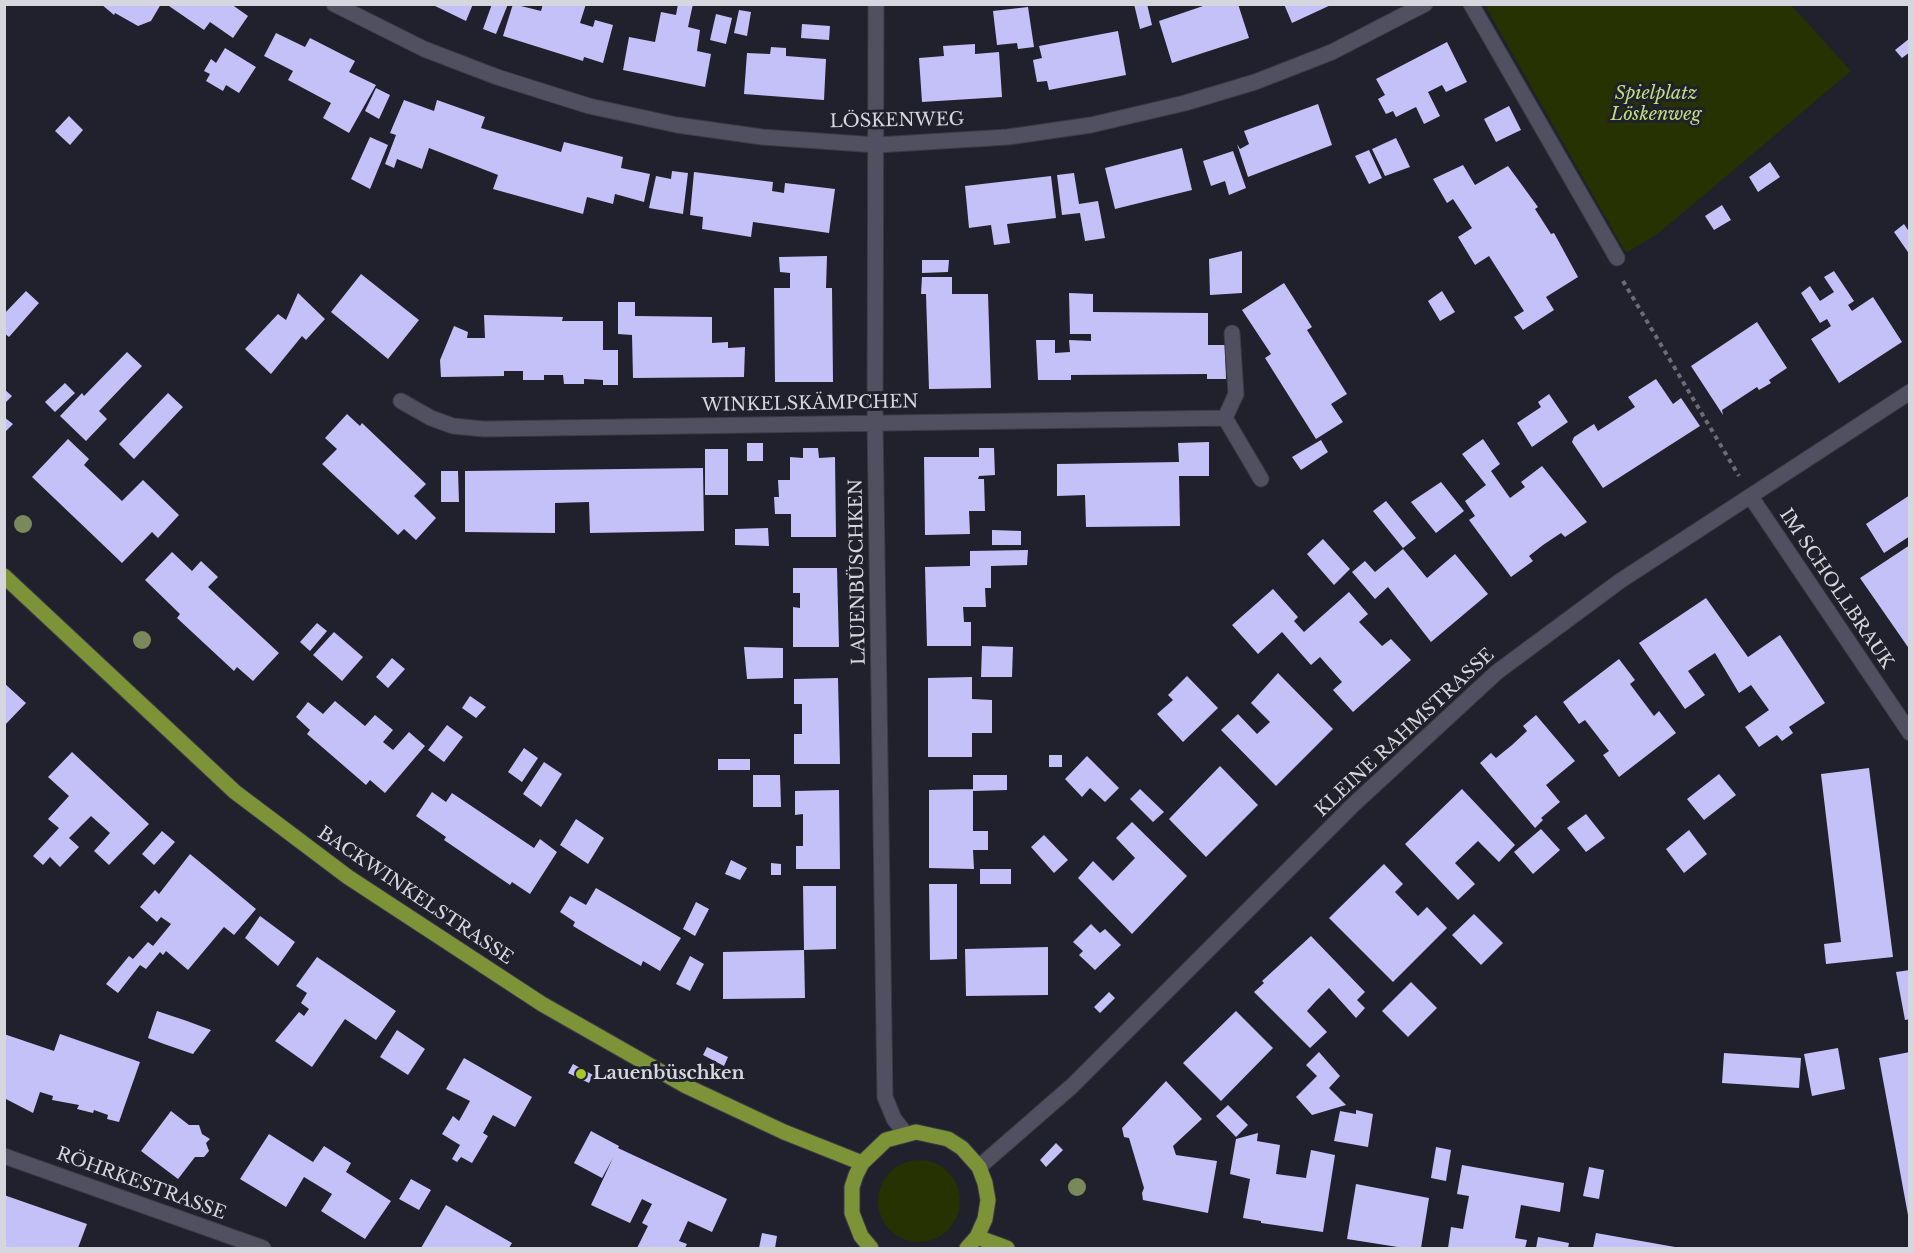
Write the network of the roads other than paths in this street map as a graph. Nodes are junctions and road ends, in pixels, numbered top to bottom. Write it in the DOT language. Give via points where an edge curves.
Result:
graph roads {
  1 [pos="334,4"];
  2 [pos="876,4"];
  3 [pos="1425,4"];
  4 [pos="1471,4"];
  5 [pos="877,145"];
  6 [pos="1617,258"];
  7 [pos="1232,333"];
  8 [pos="1910,392"];
  9 [pos="401,401"];
  10 [pos="1225,418"];
  11 [pos="876,422"];
  12 [pos="1261,479"];
  13 [pos="1751,497"];
  14 [pos="4,576"];
  15 [pos="1910,733"];
  16 [pos="906,1134"];
  17 [pos="4,1156"];
  18 [pos="862,1163"];
  19 [pos="979,1167"];
  20 [pos="972,1243"];
  21 [pos="263,1248"];
  22 [pos="870,1248"];
  23 [pos="1007,1248"];
  1 -- 5 [label="street, LÖSKENWEG" via="424,49 589,106 677,125 762,137"];
  2 -- 5 [label="street, LAUENBÜSCHKEN"];
  3 -- 5 [label="street, LÖSKENWEG" via="1332,52 1255,82 1185,103 1091,125 1008,137"];
  4 -- 6 [label="street"];
  5 -- 11 [label="street, LAUENBÜSCHKEN"];
  7 -- 10 [label="street" via="1236,394"];
  8 -- 13 [label="street, KLEINE RAHMSTRASSE"];
  9 -- 11 [label="street, WINKELSKÄMPCHEN" via="453,426 484,429"];
  10 -- 11 [label="street, WINKELSKÄMPCHEN"];
  10 -- 12 [label="street"];
  11 -- 16 [label="street, LAUENBÜSCHKEN" via="885,1096 894,1119"];
  13 -- 15 [label="street, IM SCHOLLBRAUK"];
  13 -- 19 [label="street, KLEINE RAHMSTRASSE" via="1620,581 1497,672 1353,805 1072,1086"];
  14 -- 18 [label="main road, BACKWINKELSTRASSE" via="235,792 348,877 542,1004 667,1076 784,1132"];
  16 -- 18 [label="main road" via="886,1140"];
  16 -- 19 [label="main road" via="926,1132 948,1139 963,1148"];
  17 -- 21 [label="street, RÖHRKESTRASSE"];
  18 -- 22 [label="main road" via="852,1187 852,1212"];
  19 -- 20 [label="main road" via="988,1200 985,1219"];
  20 -- 23 [label="main road"];
}
